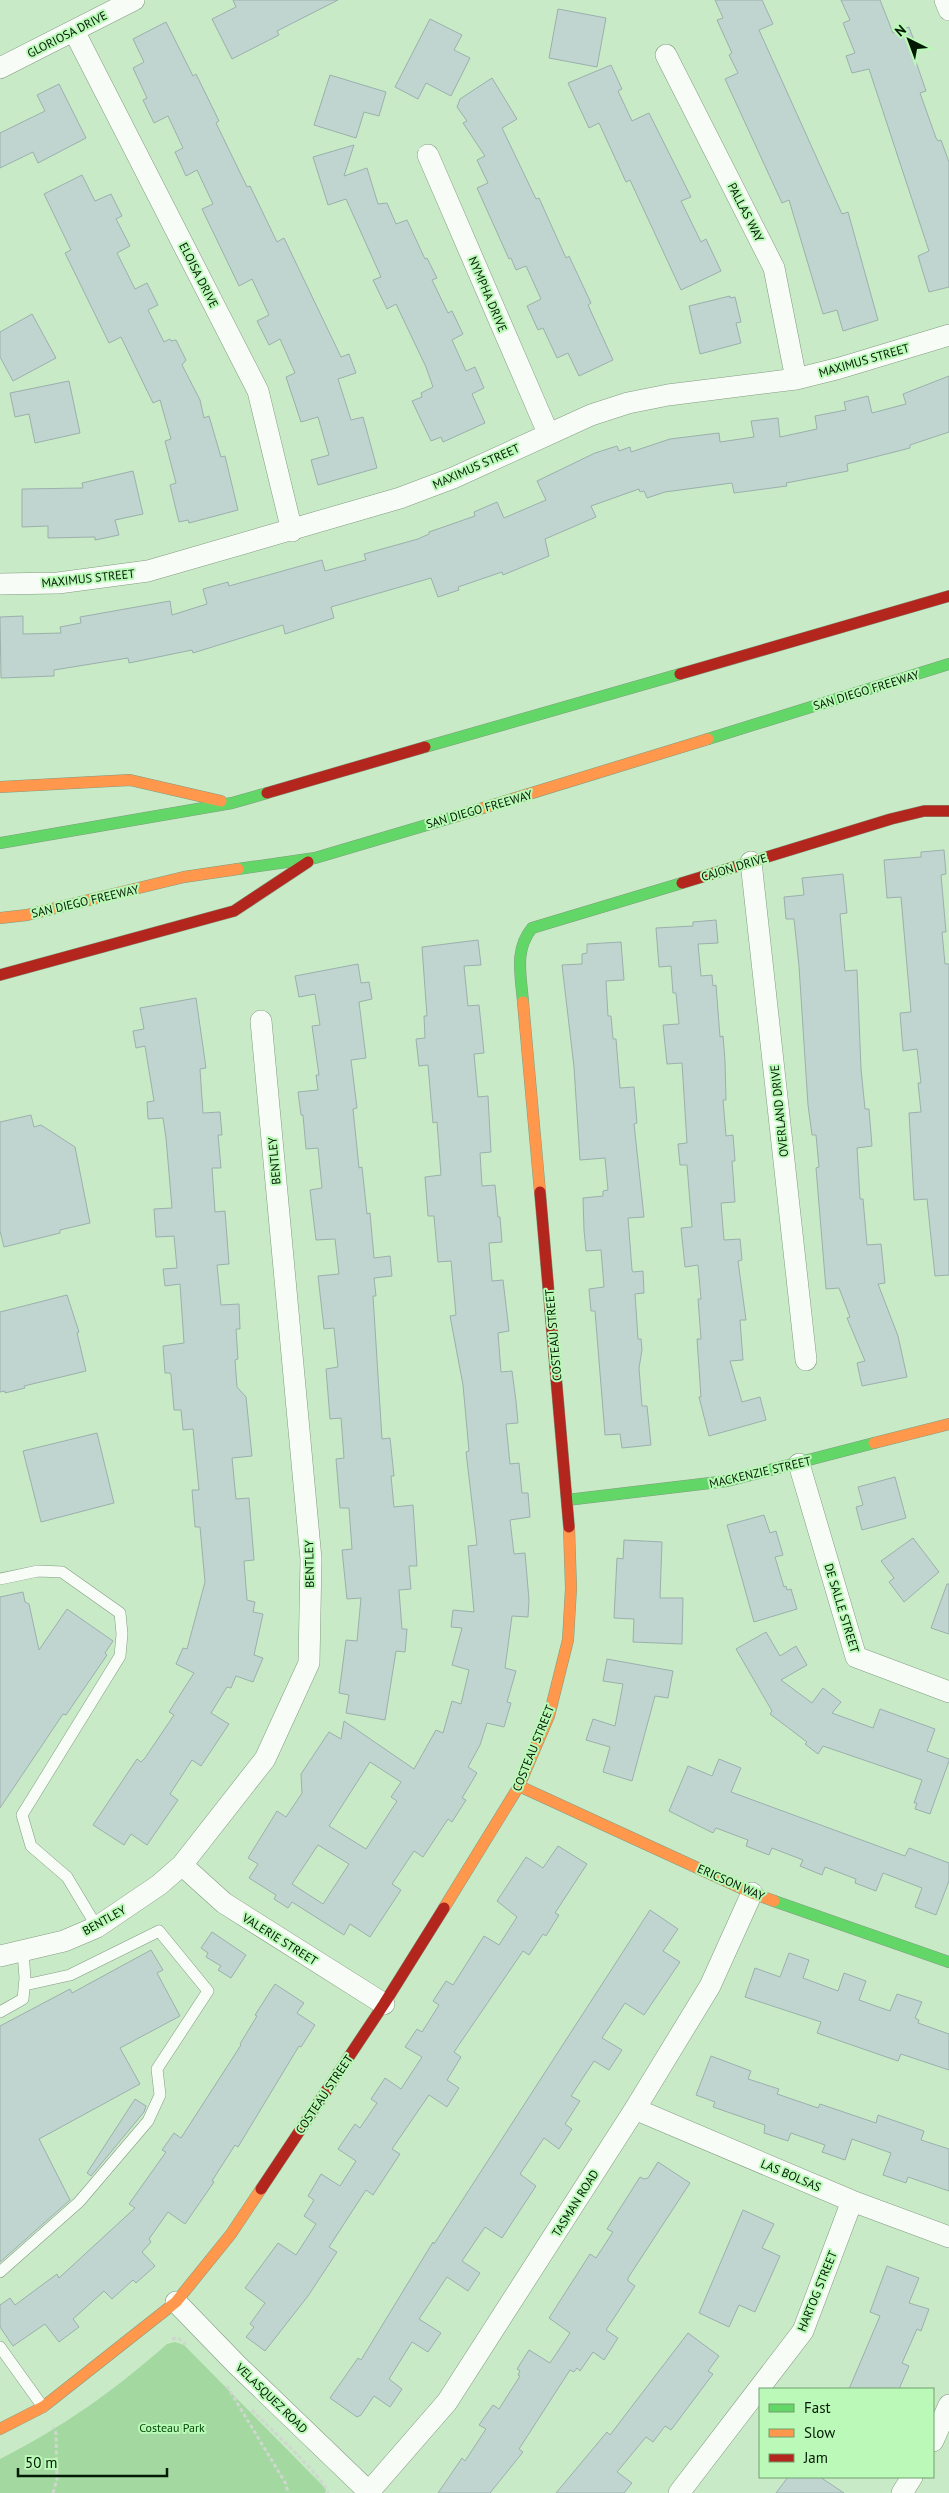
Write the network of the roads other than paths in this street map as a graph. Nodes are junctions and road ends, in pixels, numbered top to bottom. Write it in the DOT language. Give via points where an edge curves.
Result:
graph roads {
  1 [pos="134,0"];
  2 [pos="945,0"];
  3 [pos="949,10"];
  4 [pos="74,31"];
  5 [pos="666,55"];
  6 [pos="0,68"];
  7 [pos="428,155"];
  8 [pos="949,335"];
  9 [pos="796,379"];
  10 [pos="548,433"];
  11 [pos="292,531"];
  12 [pos="0,584"];
  13 [pos="949,596"];
  14 [pos="949,664"];
  15 [pos="0,787"];
  16 [pos="232,803"];
  17 [pos="949,810"];
  18 [pos="0,843"];
  19 [pos="315,858"];
  20 [pos="751,862"];
  21 [pos="0,918"];
  22 [pos="524,938"];
  23 [pos="0,975"];
  24 [pos="262,1021"];
  25 [pos="806,1360"];
  26 [pos="949,1424"];
  27 [pos="798,1464"];
  28 [pos="567,1500"];
  29 [pos="0,1579"];
  30 [pos="949,1692"];
  31 [pos="519,1786"];
  32 [pos="182,1865"];
  33 [pos="752,1893"];
  34 [pos="97,1927"];
  35 [pos="23,1952"];
  36 [pos="0,1956"];
  37 [pos="949,1962"];
  38 [pos="25,1985"];
  39 [pos="384,2004"];
  40 [pos="0,2012"];
  41 [pos="634,2109"];
  42 [pos="852,2201"];
  43 [pos="949,2237"];
  44 [pos="0,2272"];
  45 [pos="176,2302"];
  46 [pos="0,2347"];
  47 [pos="759,2388"];
  48 [pos="759,2388"];
  49 [pos="949,2404"];
  50 [pos="43,2407"];
  51 [pos="0,2429"];
  52 [pos="934,2439"];
  53 [pos="911,2478"];
  54 [pos="369,2493"];
  55 [pos="679,2493"];
  56 [pos="902,2493"];
  1 -- 4 [label="street, GLORIOSA DRIVE"];
  2 -- 3 [label="street"];
  4 -- 6 [label="street, GLORIOSA DRIVE"];
  4 -- 11 [label="street, ELOISA DRIVE" via="258,391"];
  5 -- 9 [label="street, PALLAS WAY" via="774,268"];
  7 -- 10 [label="street, NYMPHA DRIVE"];
  8 -- 9 [label="street, MAXIMUS STREET"];
  9 -- 10 [label="street, MAXIMUS STREET" via="628,403"];
  10 -- 11 [label="street, MAXIMUS STREET" via="436,485"];
  11 -- 12 [label="street, MAXIMUS STREET" via="148,571 58,583"];
  13 -- 16 [label="main road"];
  14 -- 19 [label="main road, SAN DIEGO FREEWAY"];
  15 -- 16 [label="main road" via="130,780"];
  16 -- 18 [label="main road"];
  17 -- 20 [label="main road, CAJON DRIVE" via="931,810 901,817"];
  19 -- 21 [label="main road, SAN DIEGO FREEWAY" via="184,878 28,915"];
  19 -- 23 [label="main road" via="234,911"];
  20 -- 22 [label="main road, CAJON DRIVE" via="532,928"];
  20 -- 25 [label="street, OVERLAND DRIVE"];
  22 -- 28 [label="main road, COSTEAU STREET" via="519,955"];
  24 -- 32 [label="street, BENTLEY" via="311,1559 309,1663 265,1759"];
  26 -- 27 [label="main road, MACKENZIE STREET"];
  27 -- 28 [label="main road, MACKENZIE STREET" via="700,1485"];
  27 -- 30 [label="street, DE SALLE STREET" via="856,1657"];
  28 -- 31 [label="main road, COSTEAU STREET" via="572,1588 568,1640 549,1716"];
  29 -- 34 [label="lane" via="38,1571 62,1572 120,1613 120,1656 22,1815 31,1846 68,1877"];
  31 -- 33 [label="main road, ERICSON WAY"];
  31 -- 39 [label="main road, COSTEAU STREET"];
  32 -- 34 [label="street, BENTLEY" via="159,1885"];
  32 -- 39 [label="street, VALERIE STREET" via="224,1903"];
  33 -- 37 [label="main road, ERICSON WAY"];
  33 -- 41 [label="street, TASMAN ROAD" via="710,1986"];
  34 -- 35 [label="street, BENTLEY" via="64,1941"];
  35 -- 36 [label="street, BENTLEY"];
  35 -- 38 [label="lane"];
  38 -- 40 [label="lane" via="24,1999"];
  38 -- 44 [label="lane" via="70,1975 159,1931 208,1991 158,2069 160,2095 148,2121 79,2202"];
  39 -- 45 [label="main road, COSTEAU STREET" via="232,2234"];
  41 -- 42 [label="street, LAS BOLSAS"];
  41 -- 54 [label="street, TASMAN ROAD" via="447,2402"];
  42 -- 43 [label="street, LAS BOLSAS"];
  42 -- 48 [label="street, HARTOG STREET" via="803,2331"];
  45 -- 50 [label="main road, COSTEAU STREET"];
  45 -- 54 [label="street, VELASQUEZ ROAD"];
  46 -- 50 [label="lane"];
  47 -- 55 [label="street, HARTOG STREET"];
  49 -- 52 [label="street"];
  50 -- 51 [label="main road, COSTEAU STREET"];
  53 -- 56 [label="street"];
}
